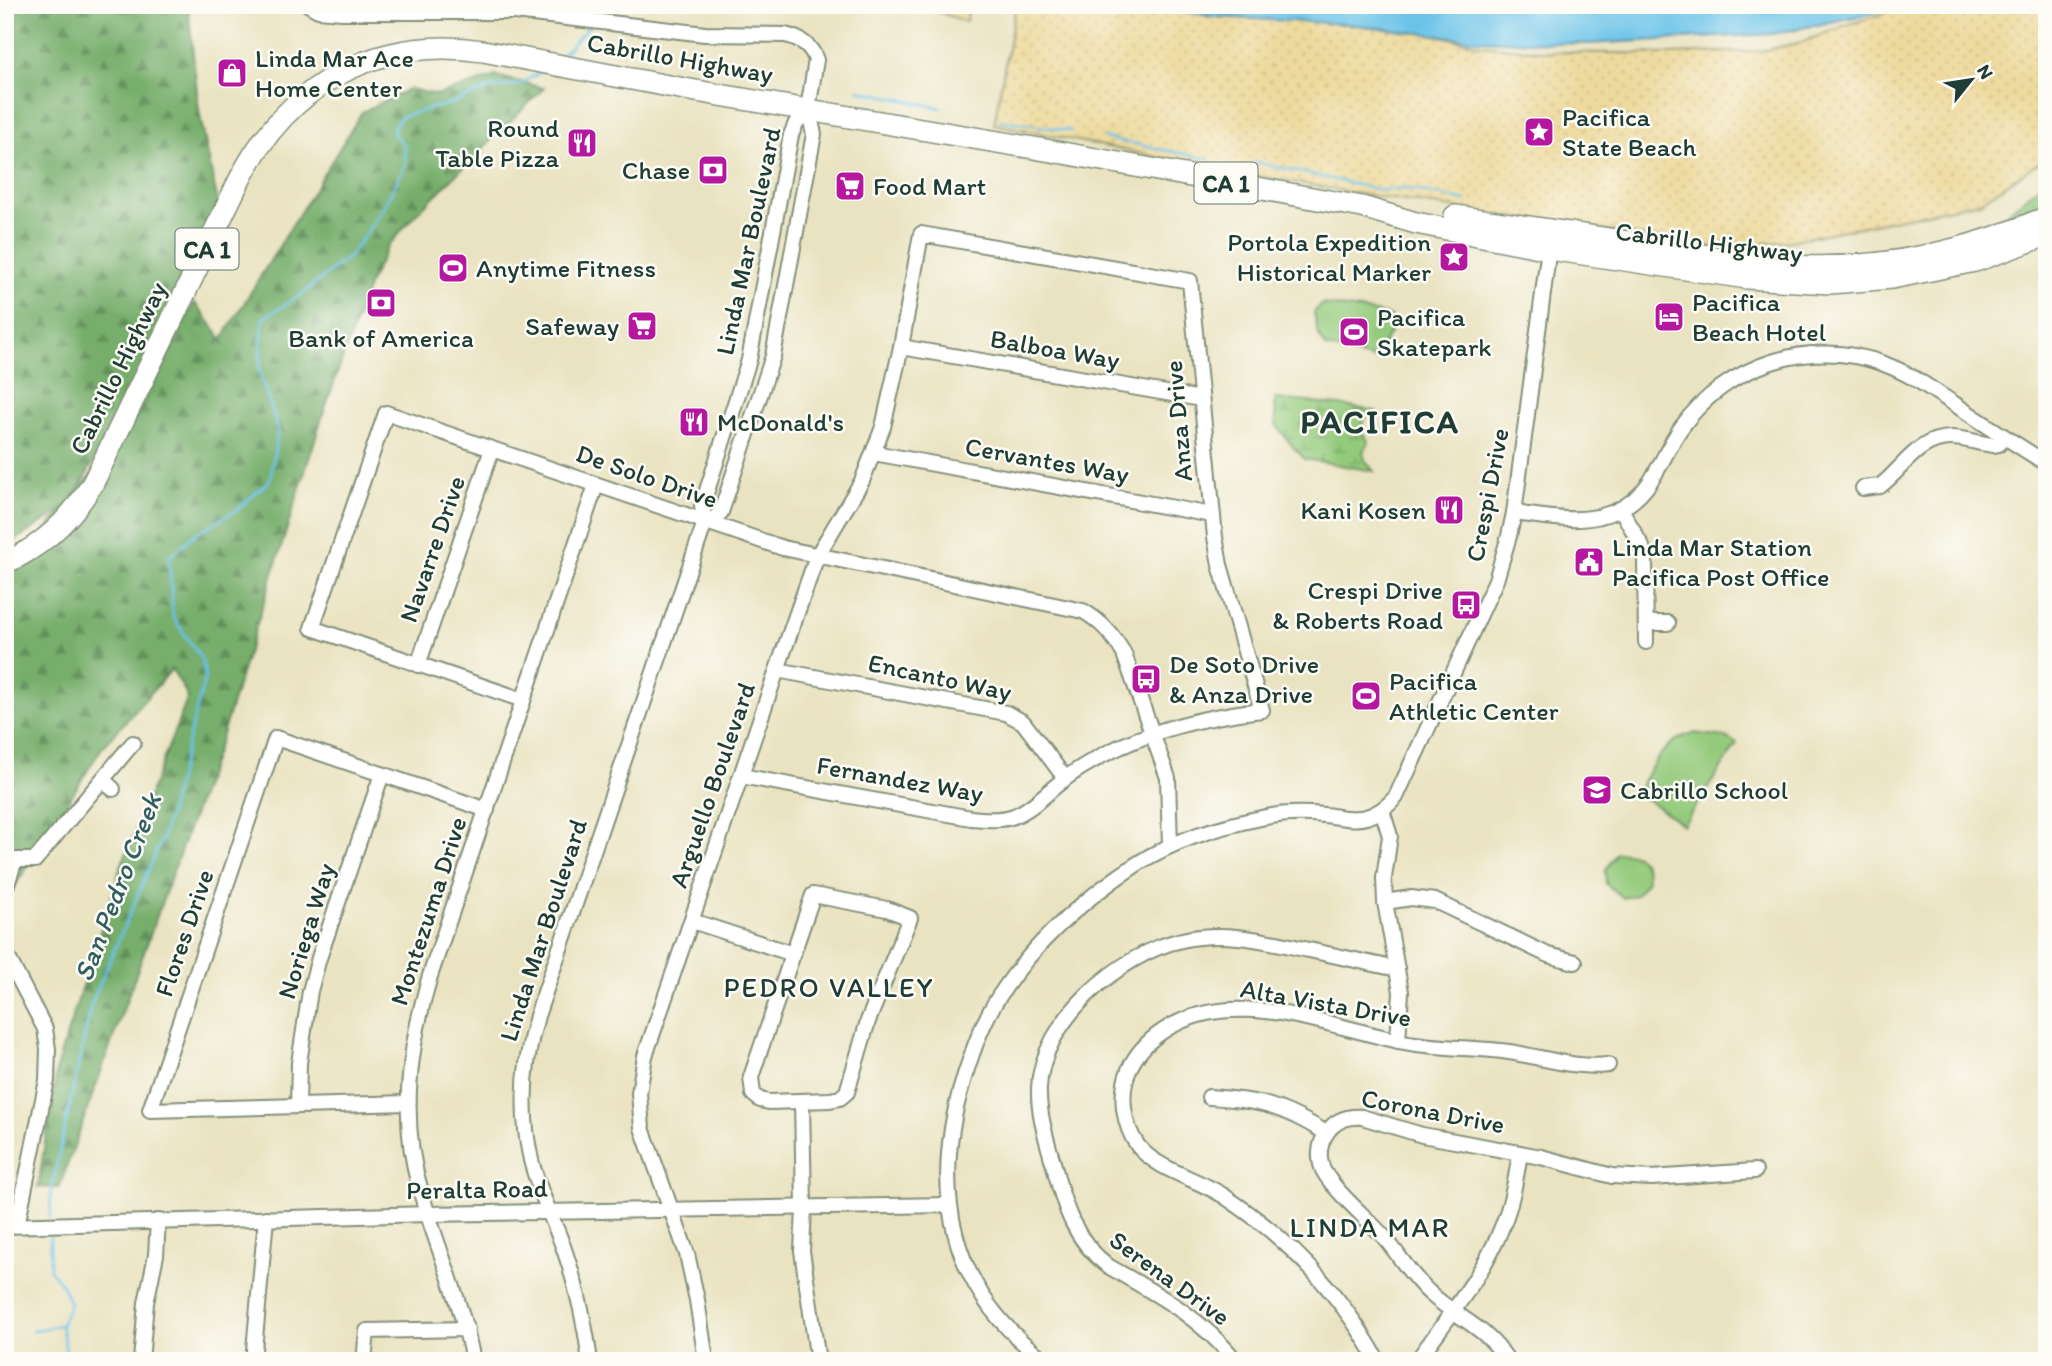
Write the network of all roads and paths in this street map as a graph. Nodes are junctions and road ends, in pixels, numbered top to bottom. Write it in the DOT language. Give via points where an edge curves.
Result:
graph roads {
  1 [pos="309,5"];
  2 [pos="808,108"];
  3 [pos="2047,217"];
  4 [pos="920,234"];
  5 [pos="2047,235"];
  6 [pos="1550,240"];
  7 [pos="901,346"];
  8 [pos="1201,399"];
  9 [pos="2004,437"];
  10 [pos="492,449"];
  11 [pos="874,453"];
  12 [pos="2047,464"];
  13 [pos="596,485"];
  14 [pos="1863,488"];
  15 [pos="1621,509"];
  16 [pos="1514,513"];
  17 [pos="1212,514"];
  18 [pos="705,522"];
  19 [pos="817,556"];
  20 [pos="5,563"];
  21 [pos="1646,622"];
  22 [pos="1668,623"];
  23 [pos="1646,642"];
  24 [pos="418,665"];
  25 [pos="777,670"];
  26 [pos="523,700"];
  27 [pos="1153,734"];
  28 [pos="134,743"];
  29 [pos="382,774"];
  30 [pos="741,776"];
  31 [pos="1065,778"];
  32 [pos="487,810"];
  33 [pos="1382,810"];
  34 [pos="1170,845"];
  35 [pos="5,890"];
  36 [pos="1385,902"];
  37 [pos="692,920"];
  38 [pos="5,953"];
  39 [pos="793,954"];
  40 [pos="1575,962"];
  41 [pos="1397,969"];
  42 [pos="1398,1041"];
  43 [pos="1608,1065"];
  44 [pos="1209,1097"];
  45 [pos="802,1101"];
  46 [pos="408,1103"];
  47 [pos="298,1106"];
  48 [pos="1326,1133"];
  49 [pos="1520,1153"];
  50 [pos="1755,1171"];
  51 [pos="949,1205"];
  52 [pos="804,1208"];
  53 [pos="673,1211"];
  54 [pos="550,1212"];
  55 [pos="428,1214"];
  56 [pos="267,1218"];
  57 [pos="158,1221"];
  58 [pos="11,1226"];
  59 [pos="1452,1310"];
  60 [pos="467,1329"];
  61 [pos="141,1361"];
  62 [pos="253,1361"];
  63 [pos="364,1361"];
  64 [pos="473,1361"];
  65 [pos="590,1361"];
  66 [pos="706,1361"];
  67 [pos="818,1361"];
  68 [pos="1046,1361"];
  69 [pos="1236,1361"];
  70 [pos="1378,1361"];
  71 [pos="1417,1361"];
  72 [pos="1508,1361"];
  1 -- 2 [label="street" via="342,12 500,12 717,35 796,37 816,60"];
  2 -- 6 [label="highway, Cabrillo Highway / CA 1" via="1362,208 1417,210"];
  2 -- 18 [label="street, Linda Mar Boulevard" via="791,135 754,337 702,506"];
  2 -- 18 [label="street, Linda Mar Boulevard" via="813,136 773,356 721,512"];
  2 -- 20 [label="highway, Cabrillo Highway / CA 1" via="450,48 388,54 327,81 283,115 243,173 89,490 48,537"];
  3 -- 6 [label="highway, Cabrillo Highway / CA 1" via="1949,251 1834,267"];
  4 -- 7 [label="street, Arguello Boulevard"];
  4 -- 8 [label="street, Anza Drive" via="1190,281"];
  5 -- 6 [label="highway, Cabrillo Highway / CA 1" via="1933,271 1830,283 1747,278"];
  6 -- 16 [label="street, Crespi Drive"];
  7 -- 8 [label="street, Balboa Way"];
  7 -- 11 [label="street, Arguello Boulevard"];
  8 -- 17 [label="street, Anza Drive"];
  9 -- 12 [label="street"];
  9 -- 14 [label="street" via="1994,445 1955,438 1933,441 1911,455 1880,486"];
  9 -- 15 [label="street" via="1885,364 1834,353 1798,355 1752,369 1711,395 1680,430 1651,484"];
  10 -- 13 [label="street, De Solo Drive"];
  10 -- 24 [label="street, Navarre Drive"];
  10 -- 24 [label="street, De Solo Drive" via="386,413 313,628"];
  11 -- 17 [label="street, Cervantes Way"];
  11 -- 19 [label="street, Arguello Boulevard"];
  13 -- 18 [label="street, De Solo Drive"];
  13 -- 26 [label="street, Montezuma Drive"];
  15 -- 16 [label="street" via="1583,520"];
  15 -- 21 [label="street" via="1645,559"];
  16 -- 33 [label="street, Crespi Drive" via="1496,580 1402,788"];
  17 -- 27 [label="street, Anza Drive" via="1220,565 1262,710 1210,717"];
  18 -- 19 [label="street, De Solo Drive"];
  18 -- 54 [label="street, Linda Mar Boulevard" via="531,1037 524,1079 525,1122 531,1162"];
  19 -- 25 [label="street, Arguello Boulevard"];
  19 -- 27 [label="street, De Solo Drive" via="1083,611 1116,639"];
  21 -- 22 [label="street"];
  21 -- 23 [label="street"];
  24 -- 26 [label="street, De Solo Drive"];
  25 -- 30 [label="street, Arguello Boulevard"];
  25 -- 31 [label="street, Encanto Way" via="1006,713 1023,722"];
  26 -- 32 [label="street, Montezuma Drive"];
  27 -- 31 [label="street, Fernandez Way" via="1103,755"];
  27 -- 34 [label="street, De Solo Drive" via="1168,778"];
  28 -- 35 [label="street" via="108,784 35,860 15,860"];
  29 -- 32 [label="street, Flores Drive"];
  29 -- 47 [label="street, Noriega Way" via="310,991 299,1062"];
  29 -- 47 [label="street, Flores Drive" via="276,738 150,1110"];
  30 -- 31 [label="street, Fernandez Way" via="994,820 1028,808"];
  30 -- 37 [label="street, Arguello Boulevard"];
  32 -- 46 [label="street, Montezuma Drive" via="420,1010"];
  33 -- 34 [label="street" via="1357,819 1301,814 1266,817"];
  33 -- 36 [label="street" via="1390,836"];
  34 -- 51 [label="street" via="1087,901 1041,945 999,997 973,1052 955,1110 947,1167"];
  36 -- 40 [label="street" via="1435,901 1548,955"];
  36 -- 41 [label="street"];
  37 -- 39 [label="street"];
  37 -- 53 [label="street, Arguello Boulevard" via="645,1056 639,1093 642,1129"];
  38 -- 58 [label="street" via="41,1020 48,1049 47,1080"];
  39 -- 45 [label="street" via="750,1085 760,1100"];
  39 -- 45 [label="street" via="813,895 910,918 868,1021 847,1092 840,1098"];
  41 -- 42 [label="street" via="1402,1002"];
  41 -- 69 [label="street, Serena Drive" via="1243,936 1181,940 1139,956 1102,982 1064,1023 1045,1058 1039,1087 1042,1119 1062,1200 1079,1236 1108,1266 1190,1316"];
  42 -- 43 [label="street, Alta Vista Drive" via="1508,1052 1577,1065"];
  42 -- 70 [label="street, Alta Vista Drive" via="1266,1011 1211,1010 1177,1023 1143,1047 1129,1070 1124,1095 1126,1122 1144,1152 1160,1165 1226,1197 1285,1242 1334,1295"];
  44 -- 48 [label="street" via="1265,1103"];
  45 -- 52 [label="street"];
  46 -- 47 [label="street, Flores Drive"];
  46 -- 55 [label="street, Montezuma Drive" via="414,1162"];
  48 -- 49 [label="street, Corona Drive" via="1342,1119 1362,1117 1422,1135"];
  48 -- 59 [label="street, Corona Drive" via="1320,1161 1330,1180 1423,1286"];
  49 -- 50 [label="street, Corona Drive" via="1631,1178"];
  49 -- 59 [label="street" via="1502,1227 1487,1259"];
  51 -- 52 [label="street, Peralta Road"];
  51 -- 68 [label="street" via="960,1249 981,1293 1006,1325"];
  52 -- 53 [label="street, Peralta Road"];
  52 -- 67 [label="street" via="802,1251"];
  53 -- 54 [label="street, Peralta Road"];
  53 -- 66 [label="street, Arguello Boulevard" via="692,1276"];
  54 -- 55 [label="street, Peralta Road"];
  54 -- 65 [label="street, Linda Mar Boulevard" via="572,1273"];
  55 -- 56 [label="street, Peralta Road"];
  55 -- 60 [label="street, Montezuma Drive"];
  56 -- 57 [label="street, Peralta Road"];
  56 -- 62 [label="street"];
  57 -- 58 [label="street, Peralta Road"];
  57 -- 61 [label="street"];
  59 -- 71 [label="street"];
  59 -- 72 [label="street, Corona Drive" via="1487,1335"];
  60 -- 63 [label="street" via="367,1332"];
  60 -- 64 [label="street, Montezuma Drive"];
}
